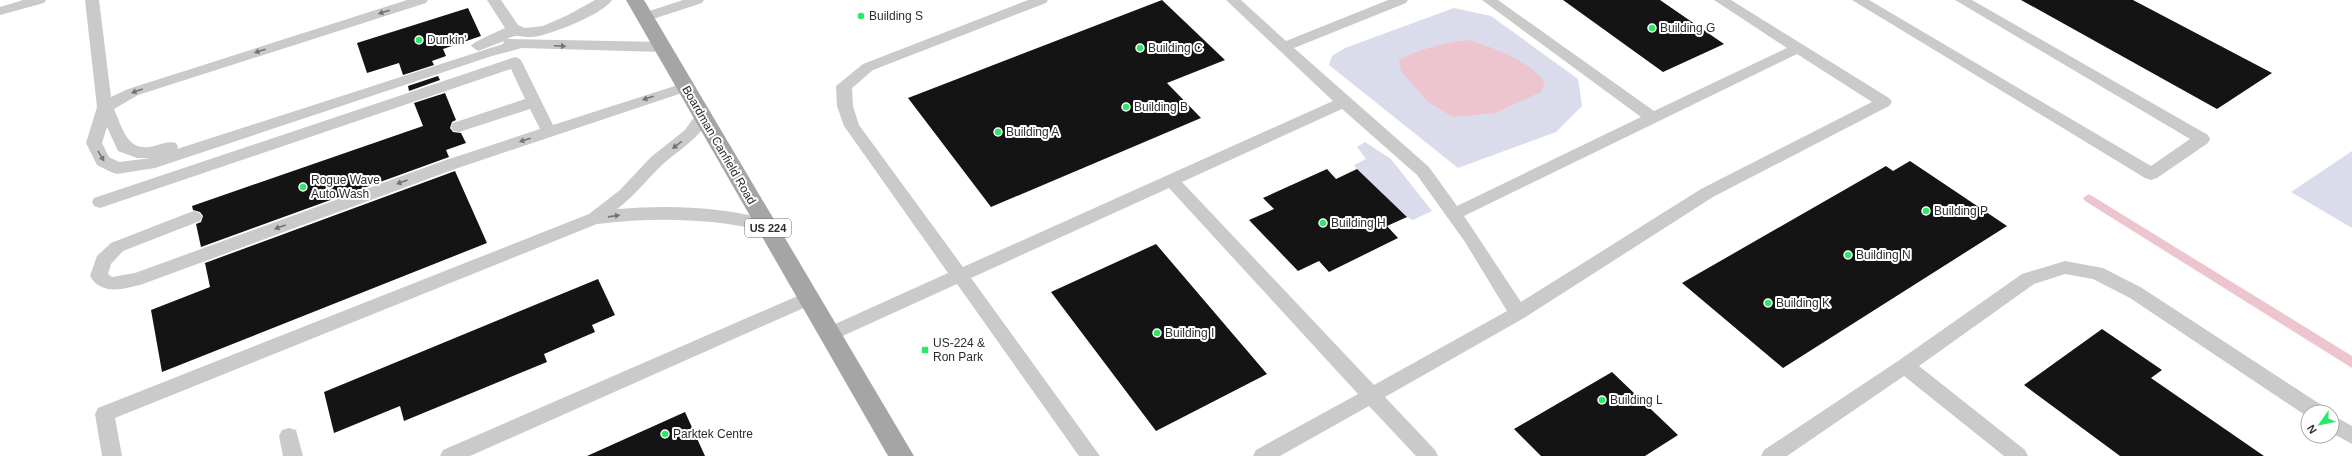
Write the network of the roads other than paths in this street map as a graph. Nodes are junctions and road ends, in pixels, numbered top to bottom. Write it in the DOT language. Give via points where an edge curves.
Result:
graph roads {
  1 [pos="39,0"];
  2 [pos="92,0"];
  3 [pos="421,0"];
  4 [pos="494,0"];
  5 [pos="605,0"];
  6 [pos="698,0"];
  7 [pos="1041,0"];
  8 [pos="1233,0"];
  9 [pos="1401,0"];
  10 [pos="1489,0"];
  11 [pos="1721,0"];
  12 [pos="1859,0"];
  13 [pos="1962,0"];
  14 [pos="640,8"];
  15 [pos="0,11"];
  16 [pos="520,35"];
  17 [pos="662,47"];
  18 [pos="1284,47"];
  19 [pos="1798,48"];
  20 [pos="515,62"];
  21 [pos="686,87"];
  22 [pos="534,102"];
  23 [pos="1344,102"];
  24 [pos="105,107"];
  25 [pos="703,117"];
  26 [pos="1653,118"];
  27 [pos="459,127"];
  28 [pos="548,132"];
  29 [pos="1170,179"];
  30 [pos="100,202"];
  31 [pos="1454,214"];
  32 [pos="194,218"];
  33 [pos="595,218"];
  34 [pos="766,225"];
  35 [pos="960,273"];
  36 [pos="809,298"];
  37 [pos="1518,313"];
  38 [pos="830,334"];
  39 [pos="1905,366"];
  40 [pos="1372,395"];
  41 [pos="2304,404"];
  42 [pos="2340,428"];
  43 [pos="289,436"];
  44 [pos="2352,436"];
  45 [pos="112,456"];
  46 [pos="293,456"];
  47 [pos="450,456"];
  48 [pos="901,456"];
  49 [pos="1090,456"];
  50 [pos="1263,456"];
  51 [pos="1428,456"];
  52 [pos="1771,456"];
  53 [pos="2018,456"];
  1 -- 15 [label="lane"];
  2 -- 24 [label="lane"];
  3 -- 24 [label="lane, one-way" via="133,92"];
  4 -- 16 [label="lane" via="502,15"];
  5 -- 16 [label="lane" via="569,22"];
  6 -- 14 [label="lane"];
  7 -- 35 [label="lane" via="868,67 844,86 845,106 852,126"];
  8 -- 18 [label="lane"];
  9 -- 18 [label="lane"];
  10 -- 26 [label="lane"];
  11 -- 19 [label="lane"];
  12 -- 13 [label="lane" via="2151,174 2202,139"];
  14 -- 17 [label="main road, Boardman Canfield Road / US 224"];
  16 -- 17 [label="lane, one-way"];
  16 -- 20 [label="lane"];
  16 -- 24 [label="lane" via="493,41 153,152 137,153 124,147"];
  24 -- 16 [label="lane, one-way" via="94,143 103,161 117,168 148,164 479,55"];
  17 -- 21 [label="main road, Boardman Canfield Road / US 224"];
  18 -- 23 [label="lane"];
  19 -- 26 [label="lane"];
  19 -- 37 [label="lane" via="1884,102 1707,193"];
  20 -- 22 [label="lane"];
  20 -- 30 [label="lane"];
  21 -- 25 [label="main road, Boardman Canfield Road / US 224"];
  21 -- 28 [label="lane, one-way"];
  22 -- 27 [label="lane"];
  22 -- 28 [label="lane"];
  23 -- 29 [label="lane"];
  23 -- 31 [label="lane" via="1423,171"];
  25 -- 33 [label="lane, one-way" via="691,134 657,161 626,194"];
  25 -- 34 [label="main road, Boardman Canfield Road / US 224"];
  26 -- 31 [label="lane"];
  28 -- 32 [label="lane, one-way" via="449,165 137,279 109,284 99,276 103,261 117,247"];
  29 -- 35 [label="lane"];
  29 -- 40 [label="lane"];
  31 -- 37 [label="lane"];
  33 -- 34 [label="lane, one-way" via="639,212 683,213 728,216"];
  33 -- 45 [label="lane" via="105,414"];
  34 -- 36 [label="main road, Boardman Canfield Road / US 224"];
  35 -- 38 [label="lane"];
  35 -- 49 [label="lane"];
  36 -- 38 [label="main road, Boardman Canfield Road / US 224"];
  36 -- 47 [label="lane"];
  37 -- 40 [label="lane"];
  38 -- 48 [label="main road, Boardman Canfield Road / US 224"];
  39 -- 41 [label="lane" via="2028,278 2065,267 2097,273 2136,293"];
  39 -- 52 [label="lane"];
  39 -- 53 [label="lane"];
  40 -- 50 [label="lane"];
  40 -- 51 [label="lane"];
  42 -- 44 [label="lane"];
  43 -- 46 [label="lane"];
}
